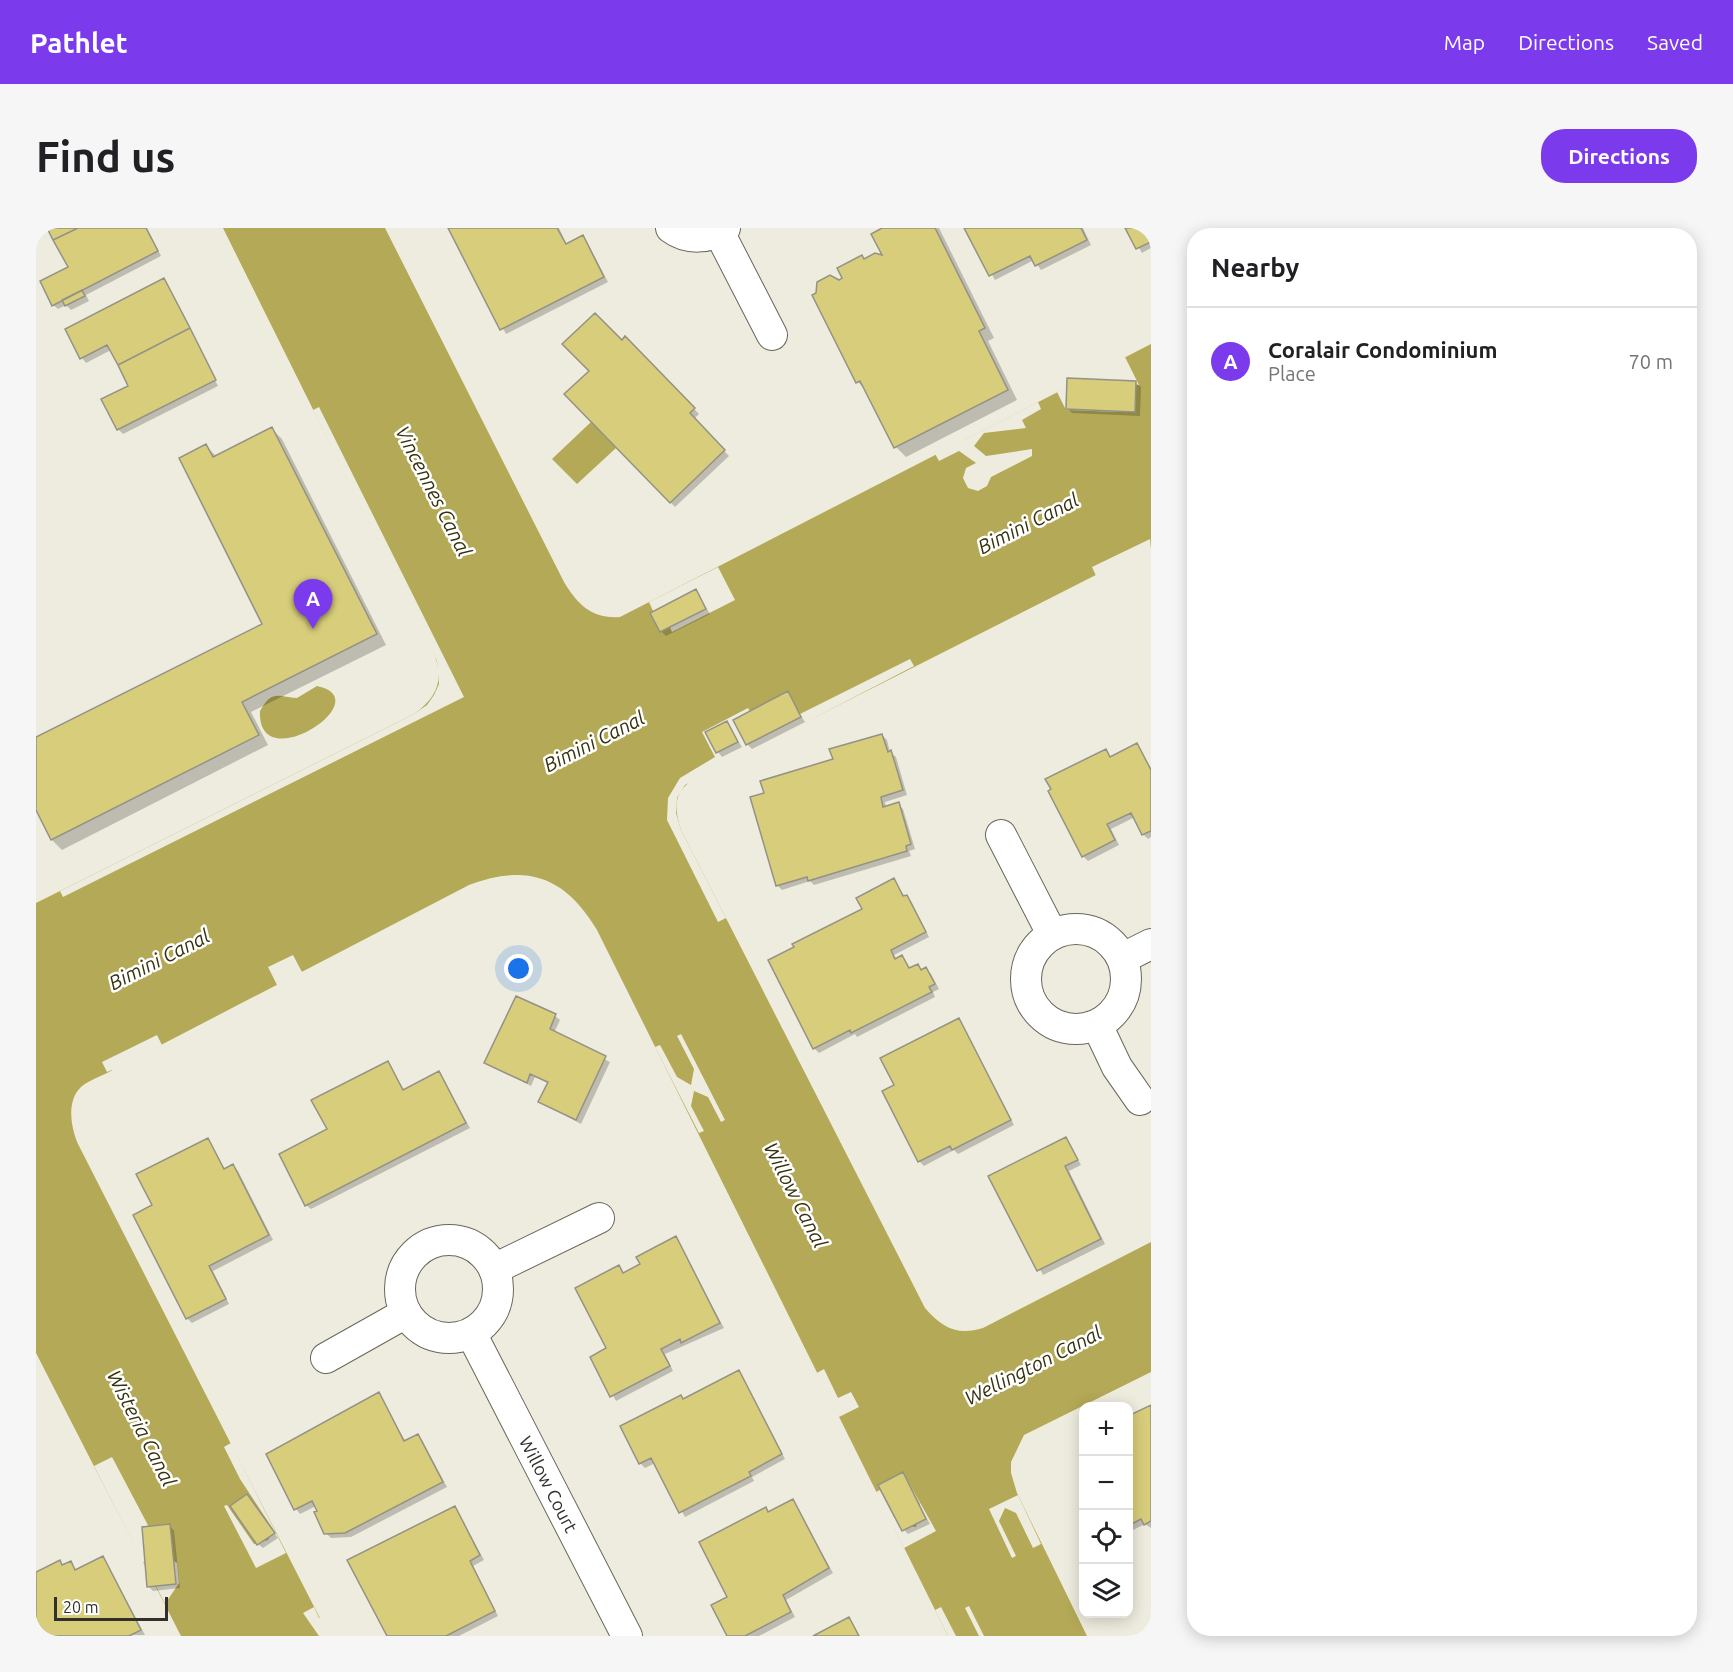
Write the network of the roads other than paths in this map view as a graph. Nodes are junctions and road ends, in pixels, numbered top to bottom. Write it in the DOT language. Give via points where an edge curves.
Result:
graph roads {
  1 [pos="671,228"];
  2 [pos="722,230"];
  3 [pos="772,335"];
  4 [pos="1000,836"];
  5 [pos="1052,934"];
  6 [pos="1151,944"];
  7 [pos="1123,958"];
  8 [pos="1097,1025"];
  9 [pos="1140,1100"];
  10 [pos="599,1218"];
  11 [pos="494,1269"];
  12 [pos="406,1313"];
  13 [pos="471,1333"];
  14 [pos="326,1358"];
  15 [pos="627,1636"];
  1 -- 2 [label="street" via="692,237"];
  2 -- 3 [label="street"];
  4 -- 5 [label="street"];
  5 -- 7 [label="street" via="1086,929 1103,935"];
  5 -- 8 [label="street" via="1029,960 1025,978 1028,995 1036,1011 1066,1029"];
  6 -- 7 [label="street"];
  7 -- 8 [label="street" via="1127,980 1124,997 1114,1013"];
  8 -- 9 [label="street" via="1117,1067"];
  10 -- 11 [label="street"];
  11 -- 12 [label="street" via="485,1254 472,1245 442,1239 427,1244 410,1258 400,1279"];
  11 -- 13 [label="street" via="498,1283 492,1312"];
  12 -- 13 [label="street" via="428,1334 442,1338"];
  12 -- 14 [label="street"];
  13 -- 15 [label="street, Willow Court"];
}
